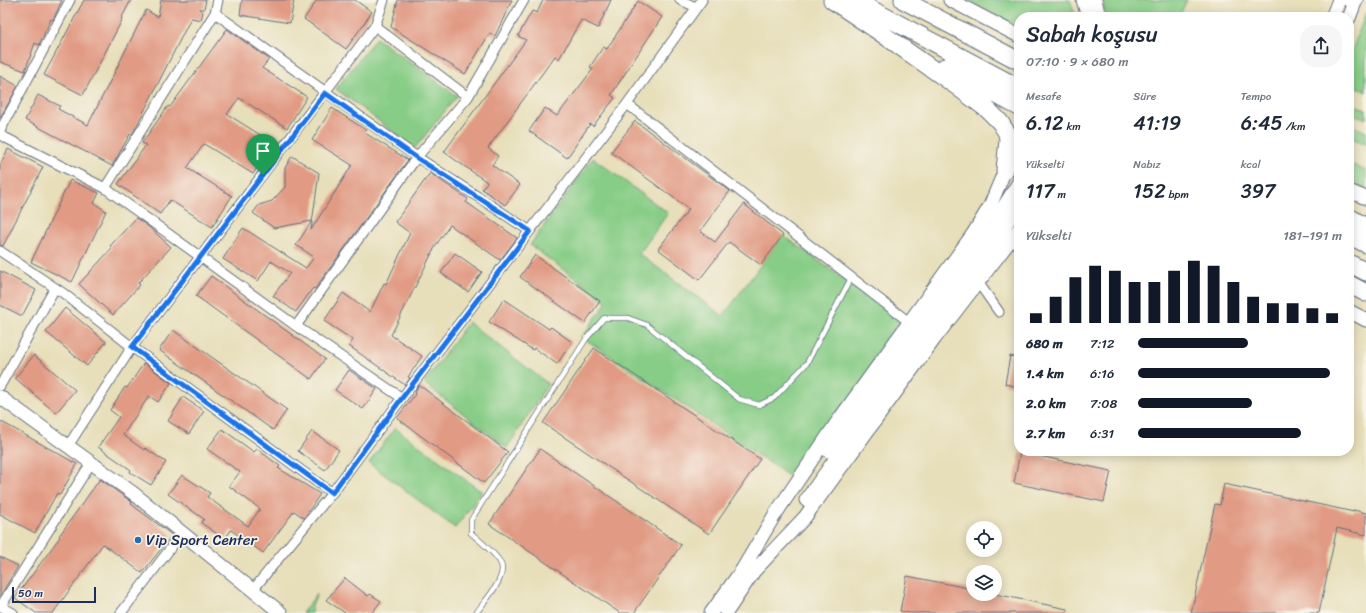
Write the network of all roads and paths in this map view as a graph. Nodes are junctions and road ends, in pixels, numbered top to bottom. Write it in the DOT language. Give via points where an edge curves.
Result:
graph roads {
  1 [pos="70,0"];
  2 [pos="218,0"];
  3 [pos="384,0"];
  4 [pos="524,0"];
  5 [pos="680,0"];
  6 [pos="832,0"];
  7 [pos="854,0"];
  8 [pos="903,0"];
  9 [pos="950,0"];
  10 [pos="962,0"];
  11 [pos="1083,0"];
  12 [pos="1095,0"];
  13 [pos="1339,0"];
  14 [pos="1352,2"];
  15 [pos="699,4"];
  16 [pos="973,12"];
  17 [pos="1087,12"];
  18 [pos="1098,12"];
  19 [pos="1334,12"];
  20 [pos="1350,12"];
  21 [pos="214,13"];
  22 [pos="375,26"];
  23 [pos="882,33"];
  24 [pos="1014,33"];
  25 [pos="1014,58"];
  26 [pos="1014,85"];
  27 [pos="325,93"];
  28 [pos="468,96"];
  29 [pos="627,104"];
  30 [pos="1014,104"];
  31 [pos="0,131"];
  32 [pos="0,134"];
  33 [pos="417,158"];
  34 [pos="1014,158"];
  35 [pos="1005,170"];
  36 [pos="105,188"];
  37 [pos="1014,190"];
  38 [pos="1354,193"];
  39 [pos="1366,198"];
  40 [pos="1354,209"];
  41 [pos="1014,211"];
  42 [pos="1366,214"];
  43 [pos="1354,220"];
  44 [pos="1366,227"];
  45 [pos="530,231"];
  46 [pos="1014,235"];
  47 [pos="1354,238"];
  48 [pos="1366,244"];
  49 [pos="0,251"];
  50 [pos="201,258"];
  51 [pos="1354,266"];
  52 [pos="1366,272"];
  53 [pos="851,278"];
  54 [pos="978,282"];
  55 [pos="1354,287"];
  56 [pos="55,288"];
  57 [pos="1366,293"];
  58 [pos="999,312"];
  59 [pos="1354,314"];
  60 [pos="1366,320"];
  61 [pos="909,322"];
  62 [pos="296,326"];
  63 [pos="912,344"];
  64 [pos="132,347"];
  65 [pos="0,386"];
  66 [pos="0,397"];
  67 [pos="402,398"];
  68 [pos="68,446"];
  69 [pos="91,463"];
  70 [pos="332,493"];
  71 [pos="184,535"];
  72 [pos="748,570"];
  73 [pos="252,591"];
  74 [pos="0,606"];
  75 [pos="13,613"];
  76 [pos="121,613"];
  77 [pos="281,613"];
  78 [pos="476,613"];
  79 [pos="711,613"];
  80 [pos="726,613"];
  1 -- 31 [label="street"];
  2 -- 21 [label="street"];
  3 -- 22 [label="street"];
  4 -- 28 [label="street"];
  5 -- 15 [label="street"];
  6 -- 23 [label="highway"];
  7 -- 26 [label="highway"];
  8 -- 25 [label="highway"];
  9 -- 16 [label="main road"];
  10 -- 16 [label="main road"];
  11 -- 17 [label="main road"];
  12 -- 18 [label="main road"];
  13 -- 19 [label="main road"];
  14 -- 20 [label="main road"];
  15 -- 29 [label="street"];
  16 -- 24 [label="main road"];
  21 -- 27 [label="street"];
  21 -- 36 [label="street"];
  22 -- 27 [label="street"];
  22 -- 28 [label="street"];
  23 -- 30 [label="highway"];
  23 -- 35 [label="highway" via="955,85 1000,122 1008,140"];
  27 -- 33 [label="street"];
  27 -- 50 [label="street"];
  28 -- 33 [label="street"];
  29 -- 45 [label="street"];
  29 -- 53 [label="street"];
  32 -- 36 [label="street"];
  33 -- 45 [label="street"];
  33 -- 62 [label="street"];
  34 -- 35 [label="main road"];
  35 -- 61 [label="main road" via="990,206 973,234"];
  36 -- 50 [label="street"];
  37 -- 63 [label="main road"];
  38 -- 39 [label="main road"];
  40 -- 42 [label="highway"];
  41 -- 63 [label="main road" via="962,288"];
  43 -- 44 [label="highway"];
  45 -- 67 [label="street"];
  46 -- 54 [label="main road"];
  47 -- 48 [label="highway"];
  49 -- 56 [label="street"];
  50 -- 62 [label="street"];
  50 -- 64 [label="street"];
  51 -- 52 [label="highway"];
  53 -- 61 [label="street"];
  53 -- 78 [label="lane" via="807,363 774,398 759,405 739,399 647,325 628,318 604,318 586,339 471,520 471,532 500,562 502,569 501,579"];
  54 -- 58 [label="street"];
  54 -- 72 [label="main road" via="805,516"];
  55 -- 57 [label="highway"];
  56 -- 64 [label="street"];
  56 -- 65 [label="street"];
  59 -- 60 [label="main road"];
  61 -- 72 [label="main road" via="778,510"];
  62 -- 67 [label="street"];
  63 -- 72 [label="main road"];
  64 -- 68 [label="street"];
  64 -- 70 [label="street"];
  66 -- 68 [label="main road"];
  67 -- 70 [label="street"];
  68 -- 69 [label="main road"];
  69 -- 71 [label="main road"];
  69 -- 74 [label="street"];
  70 -- 73 [label="street"];
  71 -- 73 [label="main road"];
  71 -- 76 [label="street" via="179,537"];
  72 -- 79 [label="main road"];
  72 -- 80 [label="main road"];
  73 -- 77 [label="main road"];
  74 -- 75 [label="street"];
}
